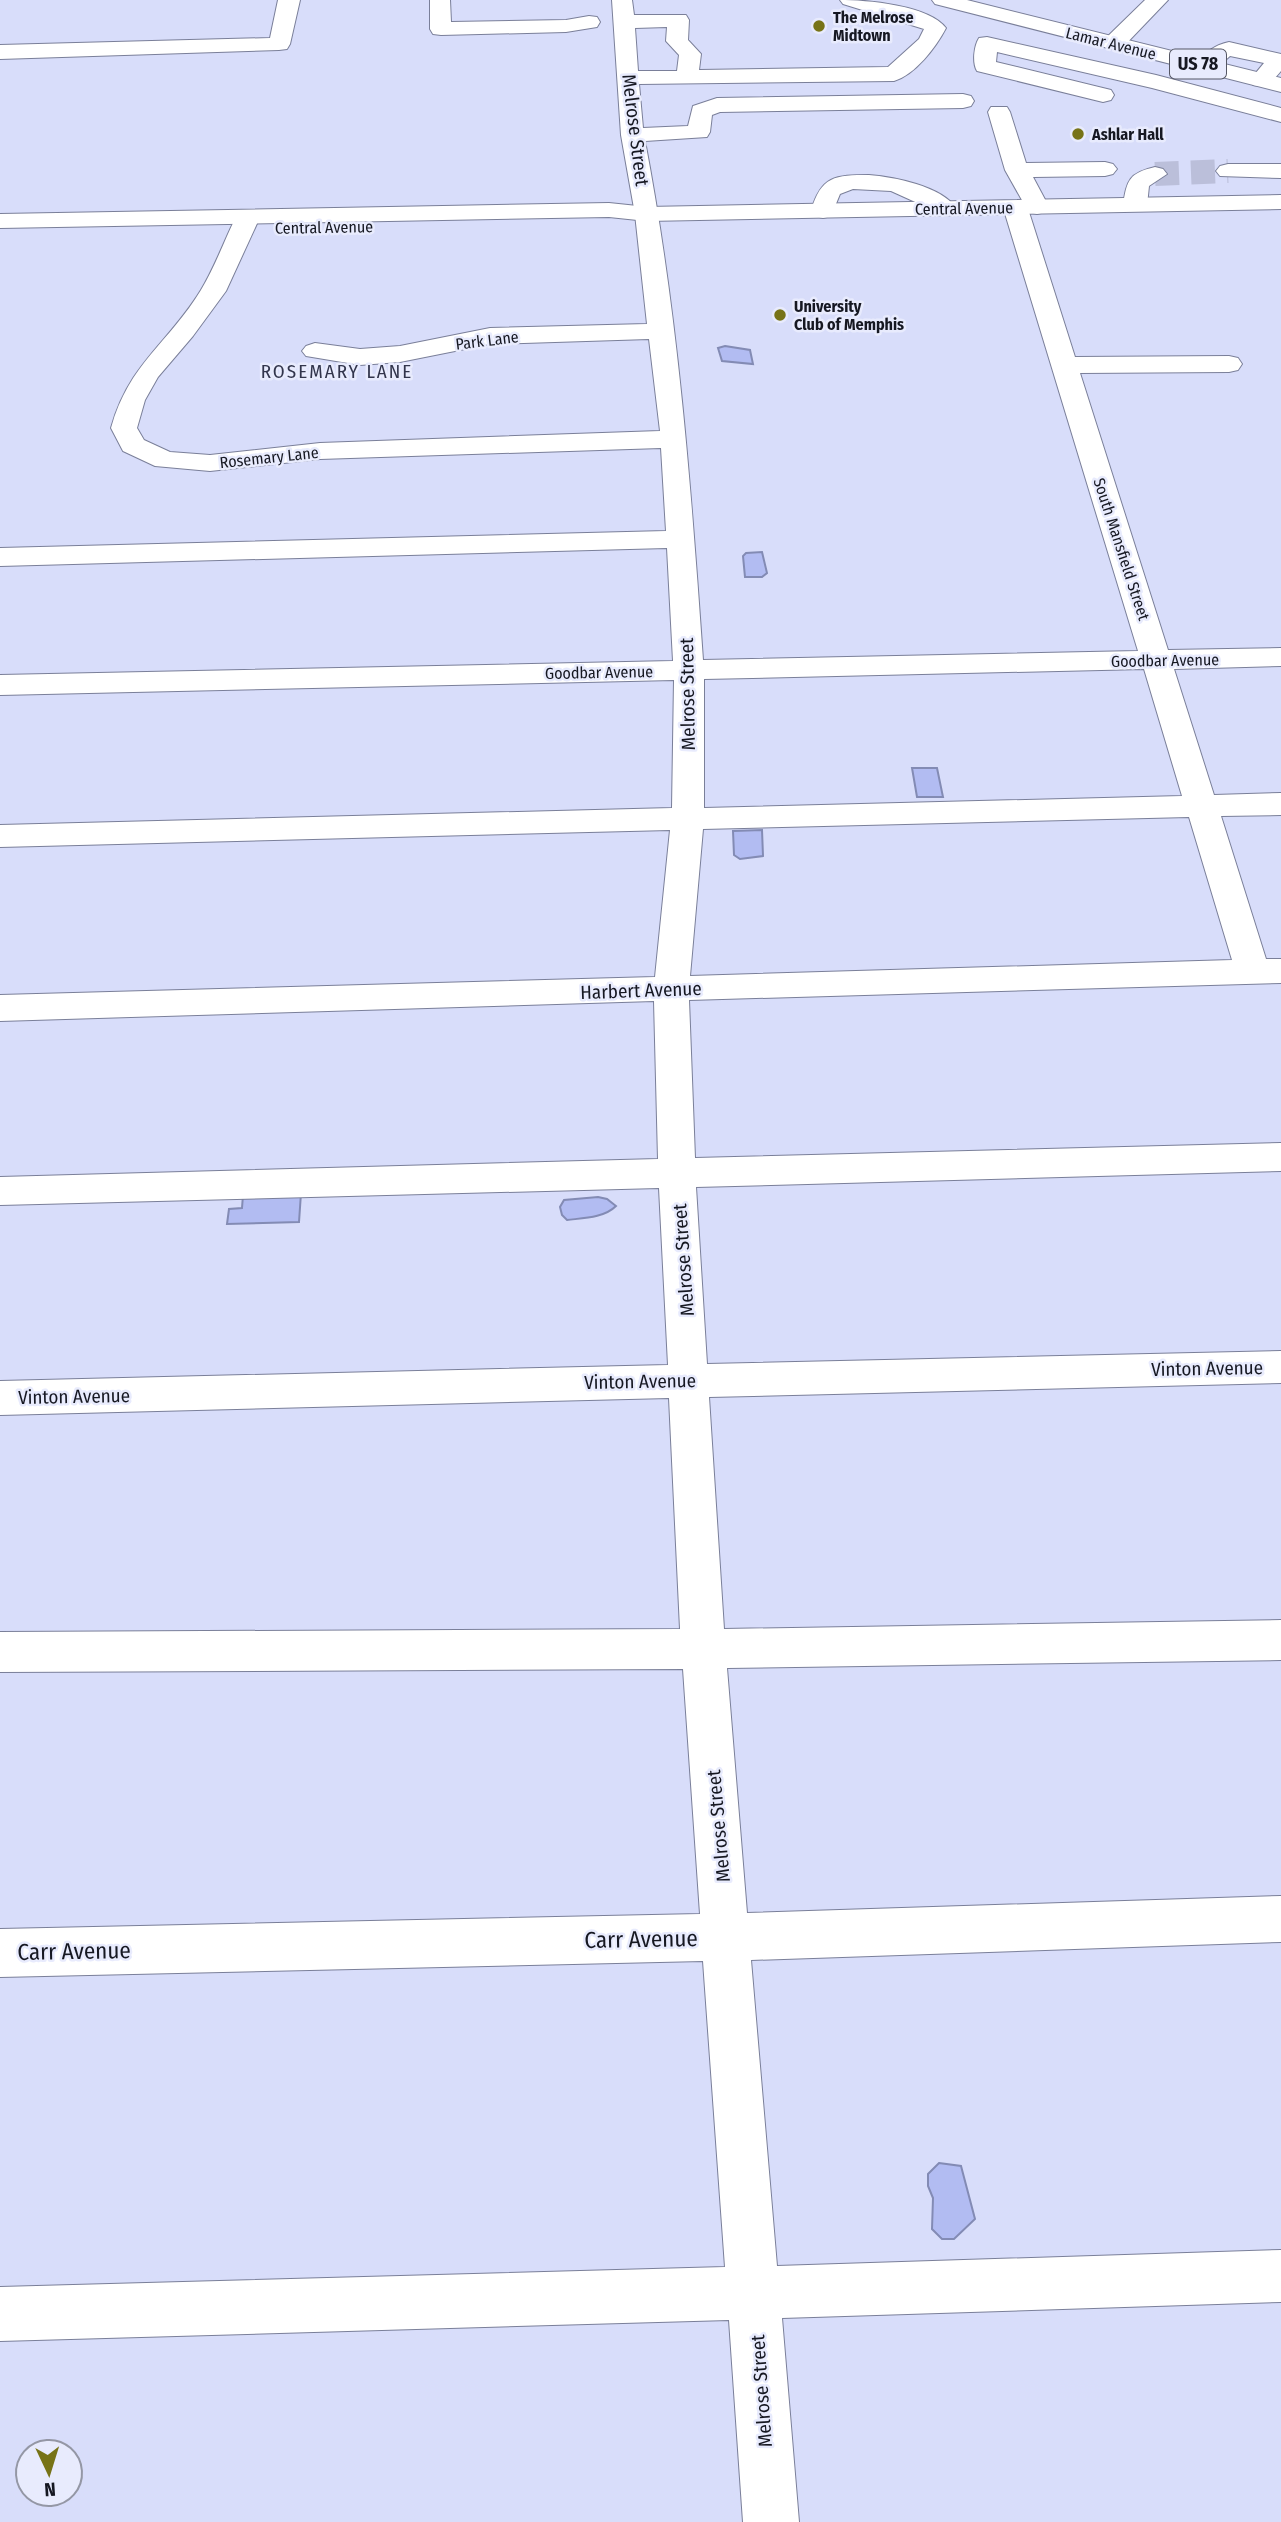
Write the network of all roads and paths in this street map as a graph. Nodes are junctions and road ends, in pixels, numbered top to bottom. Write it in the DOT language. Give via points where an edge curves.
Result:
graph roads {
  1 [pos="289,0"];
  2 [pos="440,0"];
  3 [pos="587,0"];
  4 [pos="850,0"];
  5 [pos="1157,0"];
  6 [pos="945,1"];
  7 [pos="623,14"];
  8 [pos="590,22"];
  9 [pos="928,22"];
  10 [pos="1114,43"];
  11 [pos="0,52"];
  12 [pos="949,52"];
  13 [pos="715,54"];
  14 [pos="739,55"];
  15 [pos="1177,59"];
  16 [pos="689,64"];
  17 [pos="909,67"];
  18 [pos="628,78"];
  19 [pos="1156,82"];
  20 [pos="1271,83"];
  21 [pos="1103,95"];
  22 [pos="964,101"];
  23 [pos="999,112"];
  24 [pos="1281,115"];
  25 [pos="632,135"];
  26 [pos="1105,169"];
  27 [pos="1017,170"];
  28 [pos="1228,171"];
  29 [pos="1281,171"];
  30 [pos="1155,174"];
  31 [pos="1281,202"];
  32 [pos="1135,205"];
  33 [pos="1026,207"];
  34 [pos="647,214"];
  35 [pos="0,221"];
  36 [pos="244,223"];
  37 [pos="0,233"];
  38 [pos="661,331"];
  39 [pos="315,351"];
  40 [pos="1229,364"];
  41 [pos="1063,365"];
  42 [pos="674,439"];
  43 [pos="679,539"];
  44 [pos="0,557"];
  45 [pos="1281,657"];
  46 [pos="1158,660"];
  47 [pos="689,670"];
  48 [pos="0,685"];
  49 [pos="1281,804"];
  50 [pos="1202,806"];
  51 [pos="688,817"];
  52 [pos="0,836"];
  53 [pos="1267,972"];
  54 [pos="671,990"];
  55 [pos="0,1009"];
  56 [pos="1281,1157"];
  57 [pos="677,1173"];
  58 [pos="0,1191"];
  59 [pos="1281,1367"];
  60 [pos="690,1380"];
  61 [pos="0,1398"];
  62 [pos="1281,1640"];
  63 [pos="703,1648"];
  64 [pos="0,1651"];
  65 [pos="1281,1919"];
  66 [pos="727,1937"];
  67 [pos="0,1953"];
  68 [pos="1281,2276"];
  69 [pos="754,2292"];
  70 [pos="0,2314"];
  71 [pos="771,2522"];
  1 -- 11 [label="street" via="279,44"];
  2 -- 8 [label="street" via="441,29"];
  3 -- 8 [label="street"];
  4 -- 9 [label="street"];
  5 -- 10 [label="street"];
  6 -- 9 [label="street"];
  6 -- 10 [label="street, Lamar Avenue / US 78"];
  7 -- 8 [label="street"];
  7 -- 16 [label="street" via="678,20 677,41"];
  7 -- 18 [label="street, Melrose Street"];
  9 -- 17 [label="street" via="935,28"];
  10 -- 15 [label="street, Lamar Avenue / US 78"];
  12 -- 17 [label="street"];
  13 -- 16 [label="street"];
  14 -- 17 [label="street" via="832,54"];
  15 -- 19 [label="street" via="1158,72"];
  15 -- 20 [label="street, Lamar Avenue / US 78"];
  16 -- 17 [label="street"];
  16 -- 18 [label="street"];
  18 -- 25 [label="street, Melrose Street"];
  19 -- 21 [label="street" via="987,43 985,66"];
  19 -- 24 [label="street"];
  22 -- 25 [label="street" via="717,105 701,111 699,132"];
  23 -- 27 [label="street, South Mansfield Street"];
  25 -- 34 [label="street, Melrose Street"];
  26 -- 27 [label="street"];
  27 -- 33 [label="street, South Mansfield Street" via="1029,189"];
  28 -- 29 [label="street"];
  30 -- 32 [label="street" via="1138,183"];
  31 -- 32 [label="street, Central Avenue"];
  32 -- 33 [label="street, Central Avenue"];
  33 -- 34 [label="street, Central Avenue"];
  33 -- 41 [label="street, South Mansfield Street"];
  34 -- 36 [label="street, Central Avenue" via="608,222"];
  34 -- 38 [label="street, Melrose Street"];
  35 -- 36 [label="street, Central Avenue"];
  36 -- 37 [label="street, Central Avenue"];
  36 -- 42 [label="street, Rosemary Lane" via="213,291 132,400 124,428 133,445 165,460 210,463 320,451"];
  38 -- 39 [label="street, Park Lane" via="489,336 360,357"];
  38 -- 42 [label="street, Melrose Street"];
  40 -- 41 [label="street"];
  41 -- 46 [label="street, South Mansfield Street"];
  42 -- 43 [label="street, Melrose Street"];
  43 -- 44 [label="street"];
  43 -- 47 [label="street, Melrose Street"];
  45 -- 46 [label="street, Goodbar Avenue"];
  46 -- 47 [label="street, Goodbar Avenue"];
  46 -- 50 [label="street, South Mansfield Street"];
  47 -- 48 [label="street, Goodbar Avenue"];
  47 -- 51 [label="street, Melrose Street"];
  49 -- 50 [label="street"];
  50 -- 51 [label="street"];
  50 -- 53 [label="street, South Mansfield Street"];
  51 -- 52 [label="street"];
  51 -- 54 [label="street, Melrose Street"];
  53 -- 54 [label="street, Harbert Avenue"];
  54 -- 55 [label="street, Harbert Avenue"];
  54 -- 57 [label="street, Melrose Street"];
  56 -- 57 [label="street"];
  57 -- 58 [label="street"];
  57 -- 60 [label="street, Melrose Street"];
  59 -- 60 [label="street, Vinton Avenue"];
  60 -- 61 [label="street, Vinton Avenue"];
  60 -- 63 [label="street, Melrose Street"];
  62 -- 63 [label="street"];
  63 -- 64 [label="street"];
  63 -- 66 [label="street, Melrose Street"];
  65 -- 66 [label="street, Carr Avenue"];
  66 -- 67 [label="street, Carr Avenue"];
  66 -- 69 [label="street, Melrose Street"];
  68 -- 69 [label="street"];
  69 -- 70 [label="street"];
  69 -- 71 [label="street, Melrose Street"];
}
